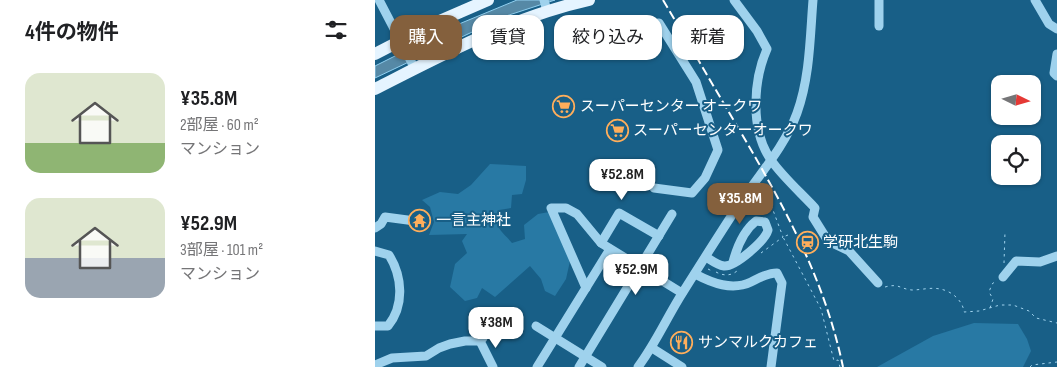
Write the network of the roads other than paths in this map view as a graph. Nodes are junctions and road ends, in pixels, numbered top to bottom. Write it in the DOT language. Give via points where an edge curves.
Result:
graph roads {
  1 [pos="379,0"];
  2 [pos="488,0"];
  3 [pos="589,0"];
  4 [pos="734,0"];
  5 [pos="813,0"];
  6 [pos="879,0"];
  7 [pos="1035,0"];
  8 [pos="546,5"];
  9 [pos="453,15"];
  10 [pos="390,21"];
  11 [pos="879,26"];
  12 [pos="662,28"];
  13 [pos="1057,29"];
  14 [pos="390,47"];
  15 [pos="375,54"];
  16 [pos="1057,54"];
  17 [pos="410,60"];
  18 [pos="415,69"];
  19 [pos="1057,76"];
  20 [pos="375,89"];
  21 [pos="770,160"];
  22 [pos="654,188"];
  23 [pos="672,214"];
  24 [pos="415,221"];
  25 [pos="375,228"];
  26 [pos="659,236"];
  27 [pos="601,243"];
  28 [pos="610,248"];
  29 [pos="375,251"];
  30 [pos="1057,256"];
  31 [pos="706,257"];
  32 [pos="733,262"];
  33 [pos="639,267"];
  34 [pos="695,274"];
  35 [pos="1003,277"];
  36 [pos="878,283"];
  37 [pos="586,288"];
  38 [pos="682,293"];
  39 [pos="481,317"];
  40 [pos="375,326"];
  41 [pos="535,326"];
  42 [pos="555,338"];
  43 [pos="479,341"];
  44 [pos="652,348"];
  45 [pos="585,357"];
  46 [pos="375,365"];
  47 [pos="493,367"];
  48 [pos="537,367"];
  49 [pos="579,367"];
  50 [pos="602,367"];
  51 [pos="638,367"];
  52 [pos="682,367"];
  53 [pos="771,367"];
  1 -- 10 [label="street"];
  2 -- 9 [label="main road"];
  3 -- 8 [label="main road"];
  4 -- 21 [label="street" via="767,50 756,89 758,130"];
  5 -- 21 [label="street" via="803,92 787,136"];
  6 -- 11 [label="street"];
  7 -- 13 [label="street" via="1049,24"];
  8 -- 18 [label="main road"];
  12 -- 22 [label="street" via="696,82 719,150 705,178 692,194"];
  14 -- 15 [label="main road"];
  16 -- 19 [label="street" via="1054,73"];
  17 -- 18 [label="street"];
  18 -- 20 [label="main road"];
  21 -- 31 [label="street"];
  21 -- 36 [label="street" via="815,208 813,217 828,241 849,252"];
  23 -- 26 [label="street"];
  24 -- 25 [label="street" via="385,218"];
  26 -- 27 [label="street" via="619,213"];
  26 -- 33 [label="street"];
  27 -- 28 [label="street"];
  27 -- 37 [label="street" via="577,214 566,208 551,208"];
  28 -- 33 [label="street"];
  28 -- 37 [label="street"];
  29 -- 40 [label="street" via="389,255 401,296 388,326"];
  30 -- 35 [label="street" via="1040,262 1016,261"];
  31 -- 32 [label="street" via="723,266"];
  31 -- 34 [label="street"];
  32 -- 32 [label="street" via="738,244 751,225 756,221 765,222 768,230 765,236"];
  33 -- 38 [label="street"];
  33 -- 45 [label="street"];
  34 -- 38 [label="street"];
  34 -- 53 [label="street" via="716,284 740,286 777,273 782,283"];
  37 -- 42 [label="street"];
  38 -- 44 [label="street"];
  39 -- 43 [label="street" via="483,338"];
  41 -- 42 [label="street"];
  42 -- 45 [label="street"];
  42 -- 48 [label="street"];
  43 -- 46 [label="street" via="450,344 426,356 392,358"];
  43 -- 47 [label="street"];
  44 -- 51 [label="street"];
  44 -- 52 [label="street"];
  45 -- 49 [label="street"];
  45 -- 50 [label="street"];
}
